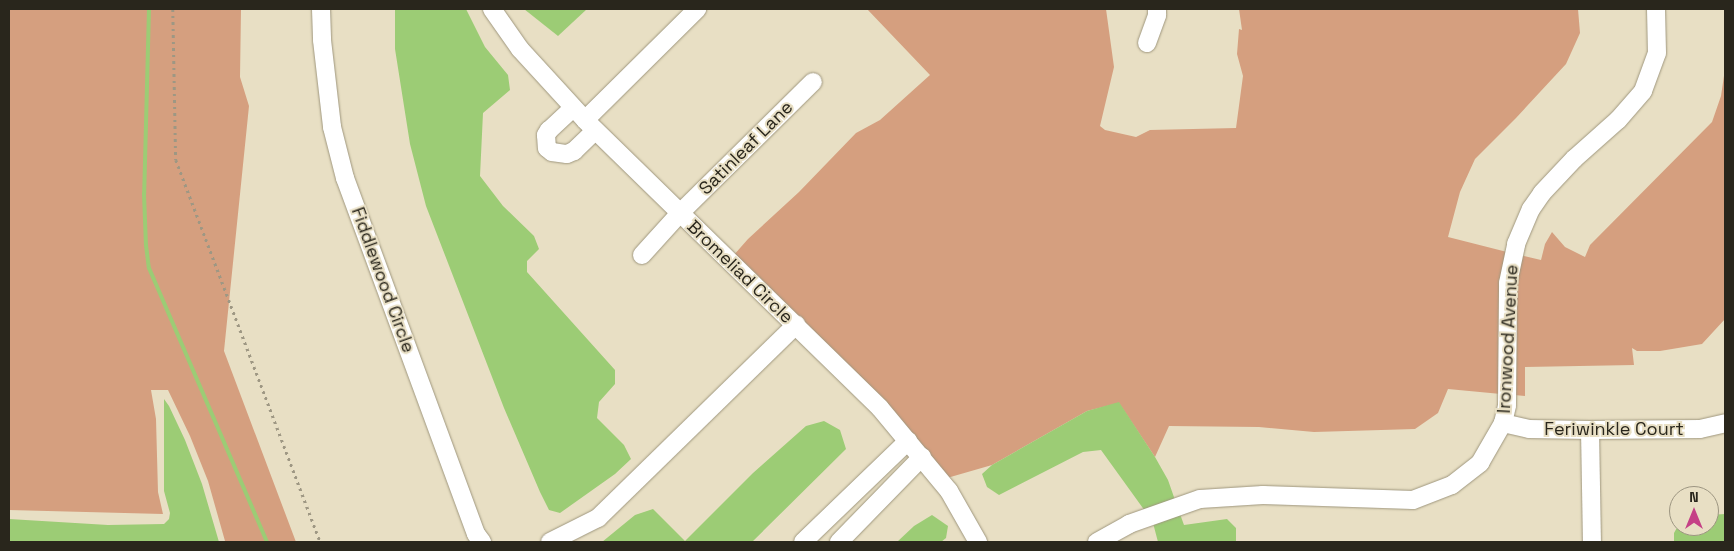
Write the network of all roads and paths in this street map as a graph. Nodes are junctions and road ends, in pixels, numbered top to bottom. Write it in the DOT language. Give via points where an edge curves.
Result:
graph roads {
  1 [pos="173,9"];
  2 [pos="322,9"];
  3 [pos="492,9"];
  4 [pos="697,9"];
  5 [pos="1157,9"];
  6 [pos="1656,9"];
  7 [pos="1147,43"];
  8 [pos="813,82"];
  9 [pos="584,120"];
  10 [pos="679,214"];
  11 [pos="642,255"];
  12 [pos="796,325"];
  13 [pos="1503,423"];
  14 [pos="1725,423"];
  15 [pos="1590,430"];
  16 [pos="908,441"];
  17 [pos="922,457"];
  18 [pos="320,542"];
  19 [pos="482,542"];
  20 [pos="550,542"];
  21 [pos="803,542"];
  22 [pos="839,542"];
  23 [pos="978,542"];
  24 [pos="1097,542"];
  25 [pos="1592,542"];
  1 -- 18 [label="path" via="176,160"];
  2 -- 19 [label="street, Fiddlewood Circle" via="322,40 332,127 345,178 476,534"];
  3 -- 9 [label="street, Bromeliad Circle" via="520,49"];
  4 -- 9 [label="street"];
  5 -- 7 [label="street"];
  6 -- 13 [label="street, Ironwood Avenue" via="1657,52 1643,91 1542,194 1531,209 1516,244 1508,283 1508,389"];
  8 -- 10 [label="street, Satinleaf Lane"];
  9 -- 10 [label="street, Bromeliad Circle"];
  10 -- 11 [label="street, Satinleaf Lane"];
  10 -- 12 [label="street, Bromeliad Circle"];
  12 -- 16 [label="street, Bromeliad Circle" via="880,408"];
  12 -- 20 [label="street" via="598,518"];
  13 -- 15 [label="street, Feriwinkle Court" via="1529,429"];
  13 -- 24 [label="street, Ironwood Avenue" via="1480,462 1452,485 1413,500 1263,495 1200,499 1129,524"];
  14 -- 15 [label="street, Feriwinkle Court" via="1700,429"];
  15 -- 25 [label="street"];
  16 -- 17 [label="street, Bromeliad Circle"];
  16 -- 21 [label="street"];
  17 -- 22 [label="street"];
  17 -- 23 [label="street, Bromeliad Circle" via="950,491"];
}
